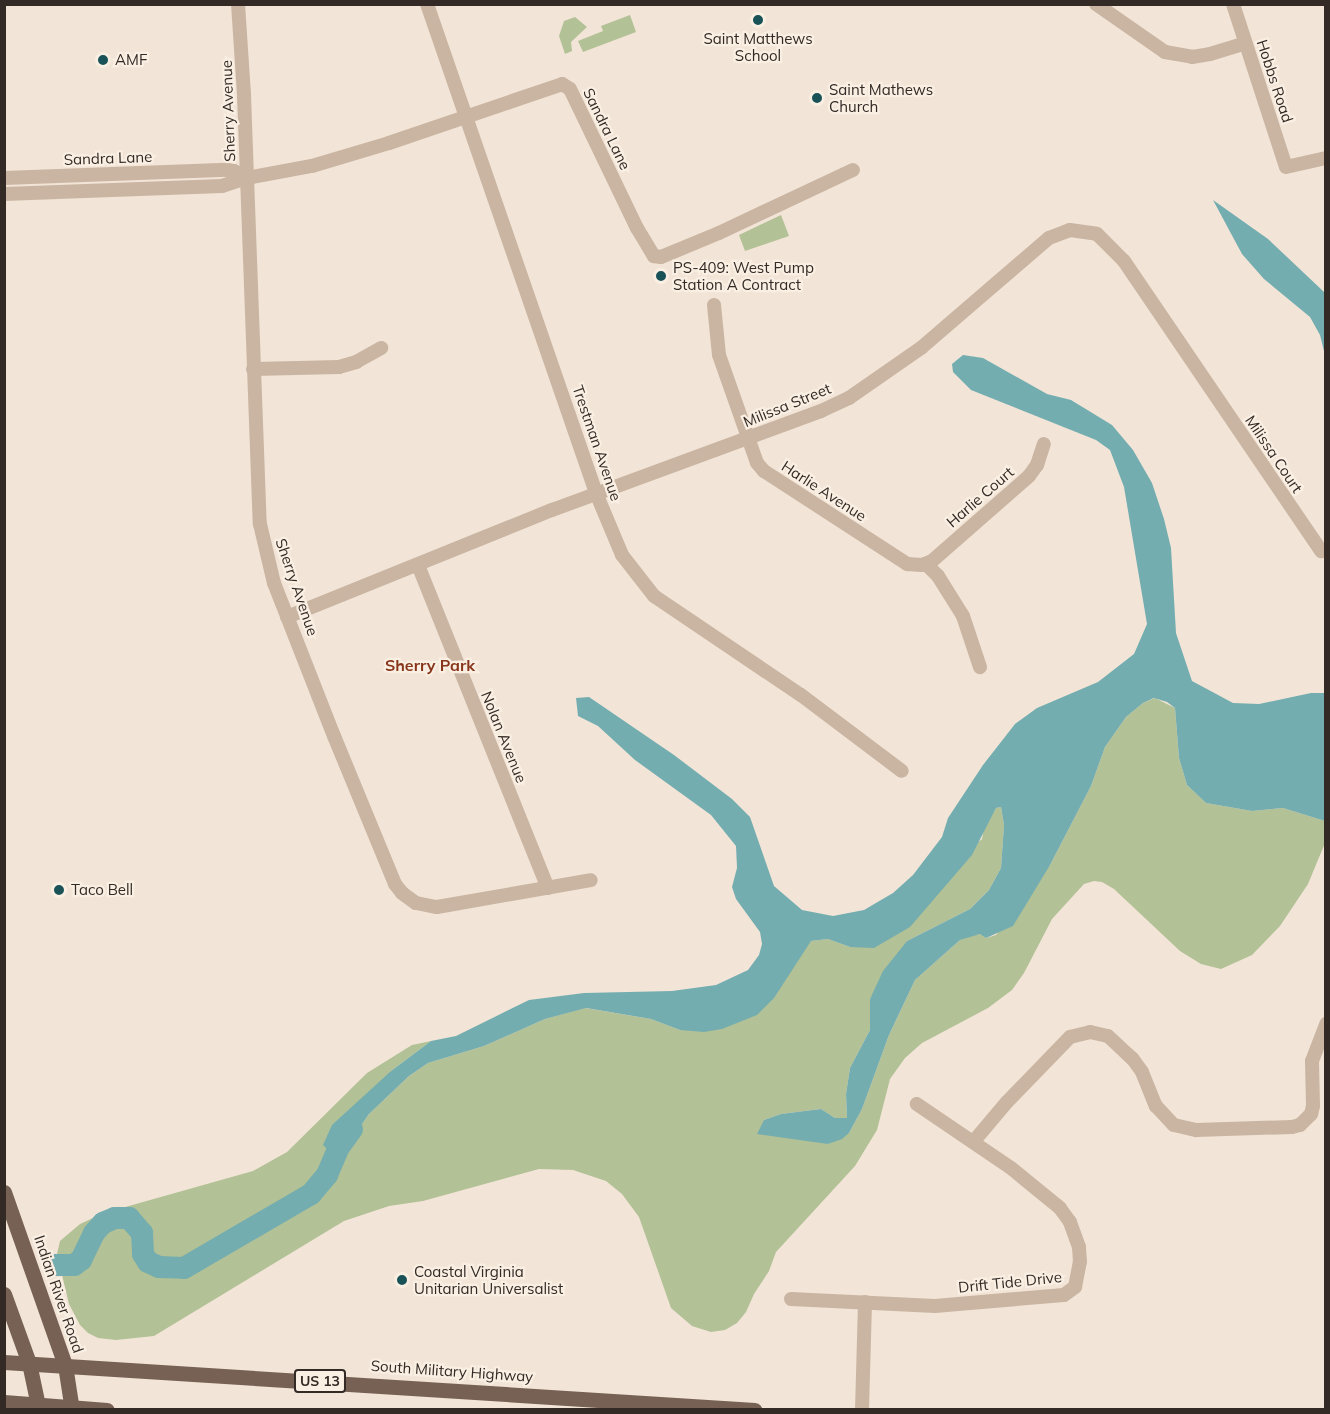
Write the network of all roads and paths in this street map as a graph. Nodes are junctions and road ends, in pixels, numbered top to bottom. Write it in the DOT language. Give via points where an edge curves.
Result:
graph roads {
  1 [pos="238,4"];
  2 [pos="427,4"];
  3 [pos="1096,4"];
  4 [pos="1233,4"];
  5 [pos="1245,43"];
  6 [pos="467,117"];
  7 [pos="1326,158"];
  8 [pos="853,170"];
  9 [pos="4,178"];
  10 [pos="247,178"];
  11 [pos="4,194"];
  12 [pos="714,305"];
  13 [pos="381,348"];
  14 [pos="253,369"];
  15 [pos="1201,374"];
  16 [pos="748,439"];
  17 [pos="1044,444"];
  18 [pos="596,493"];
  19 [pos="1321,551"];
  20 [pos="926,564"];
  21 [pos="418,565"];
  22 [pos="287,616"];
  23 [pos="980,667"];
  24 [pos="902,771"];
  25 [pos="591,880"];
  26 [pos="548,888"];
  27 [pos="1326,1024"];
  28 [pos="917,1104"];
  29 [pos="974,1141"];
  30 [pos="4,1192"];
  31 [pos="4,1294"];
  32 [pos="791,1299"];
  33 [pos="865,1302"];
  34 [pos="4,1362"];
  35 [pos="29,1363"];
  36 [pos="65,1365"];
  37 [pos="4,1402"];
  38 [pos="39,1407"];
  39 [pos="72,1408"];
  40 [pos="107,1410"];
  41 [pos="754,1410"];
  42 [pos="862,1410"];
  1 -- 10 [label="street, Sherry Avenue"];
  2 -- 6 [label="street, Trestman Avenue"];
  3 -- 5 [label="street" via="1165,52 1192,57"];
  4 -- 5 [label="street, Hobbs Road"];
  5 -- 7 [label="street, Hobbs Road" via="1286,167"];
  6 -- 8 [label="street, Sandra Lane" via="567,85 650,253 661,257"];
  6 -- 10 [label="street, Sandra Lane" via="312,166"];
  6 -- 18 [label="street, Trestman Avenue"];
  9 -- 10 [label="street, Sandra Lane" via="227,170"];
  10 -- 11 [label="street, Sandra Lane" via="222,186"];
  10 -- 14 [label="street, Sherry Avenue"];
  12 -- 16 [label="street, Harlie Avenue" via="719,355"];
  13 -- 14 [label="street" via="339,367"];
  14 -- 22 [label="street, Sherry Avenue" via="260,524"];
  15 -- 16 [label="street, Milissa Street" via="1112,246 1091,232 1070,230 1049,238 977,302 876,381 821,411"];
  15 -- 19 [label="street, Milissa Court"];
  16 -- 18 [label="street, Milissa Street"];
  16 -- 20 [label="street, Harlie Avenue" via="764,471 906,564"];
  17 -- 20 [label="street, Harlie Court" via="1029,476"];
  18 -- 21 [label="street, Milissa Street"];
  18 -- 24 [label="street, Trestman Avenue" via="622,555 654,596 801,695"];
  20 -- 23 [label="street" via="963,616"];
  21 -- 22 [label="street, Milissa Street"];
  21 -- 26 [label="street, Nolan Avenue"];
  22 -- 26 [label="street, Sherry Avenue" via="402,893 416,903 437,907"];
  25 -- 26 [label="street, Sherry Avenue"];
  27 -- 29 [label="street" via="1312,1061 1313,1106 1307,1120 1292,1127 1196,1130 1174,1125 1161,1113 1142,1072 1126,1052 1100,1033 1080,1033 1070,1037"];
  28 -- 29 [label="street, Drift Tide Drive"];
  29 -- 33 [label="street, Drift Tide Drive" via="1059,1208 1070,1222 1079,1247 1076,1287 1064,1295 935,1306"];
  30 -- 36 [label="main road, Indian River Road"];
  31 -- 35 [label="main road"];
  32 -- 33 [label="street, Drift Tide Drive"];
  33 -- 42 [label="street"];
  34 -- 35 [label="main road, South Military Highway / US 13"];
  35 -- 36 [label="main road, South Military Highway / US 13"];
  35 -- 38 [label="main road"];
  36 -- 39 [label="main road, Indian River Road"];
  36 -- 41 [label="main road, South Military Highway / US 13"];
  37 -- 38 [label="main road"];
  38 -- 39 [label="main road"];
  39 -- 40 [label="main road"];
}
